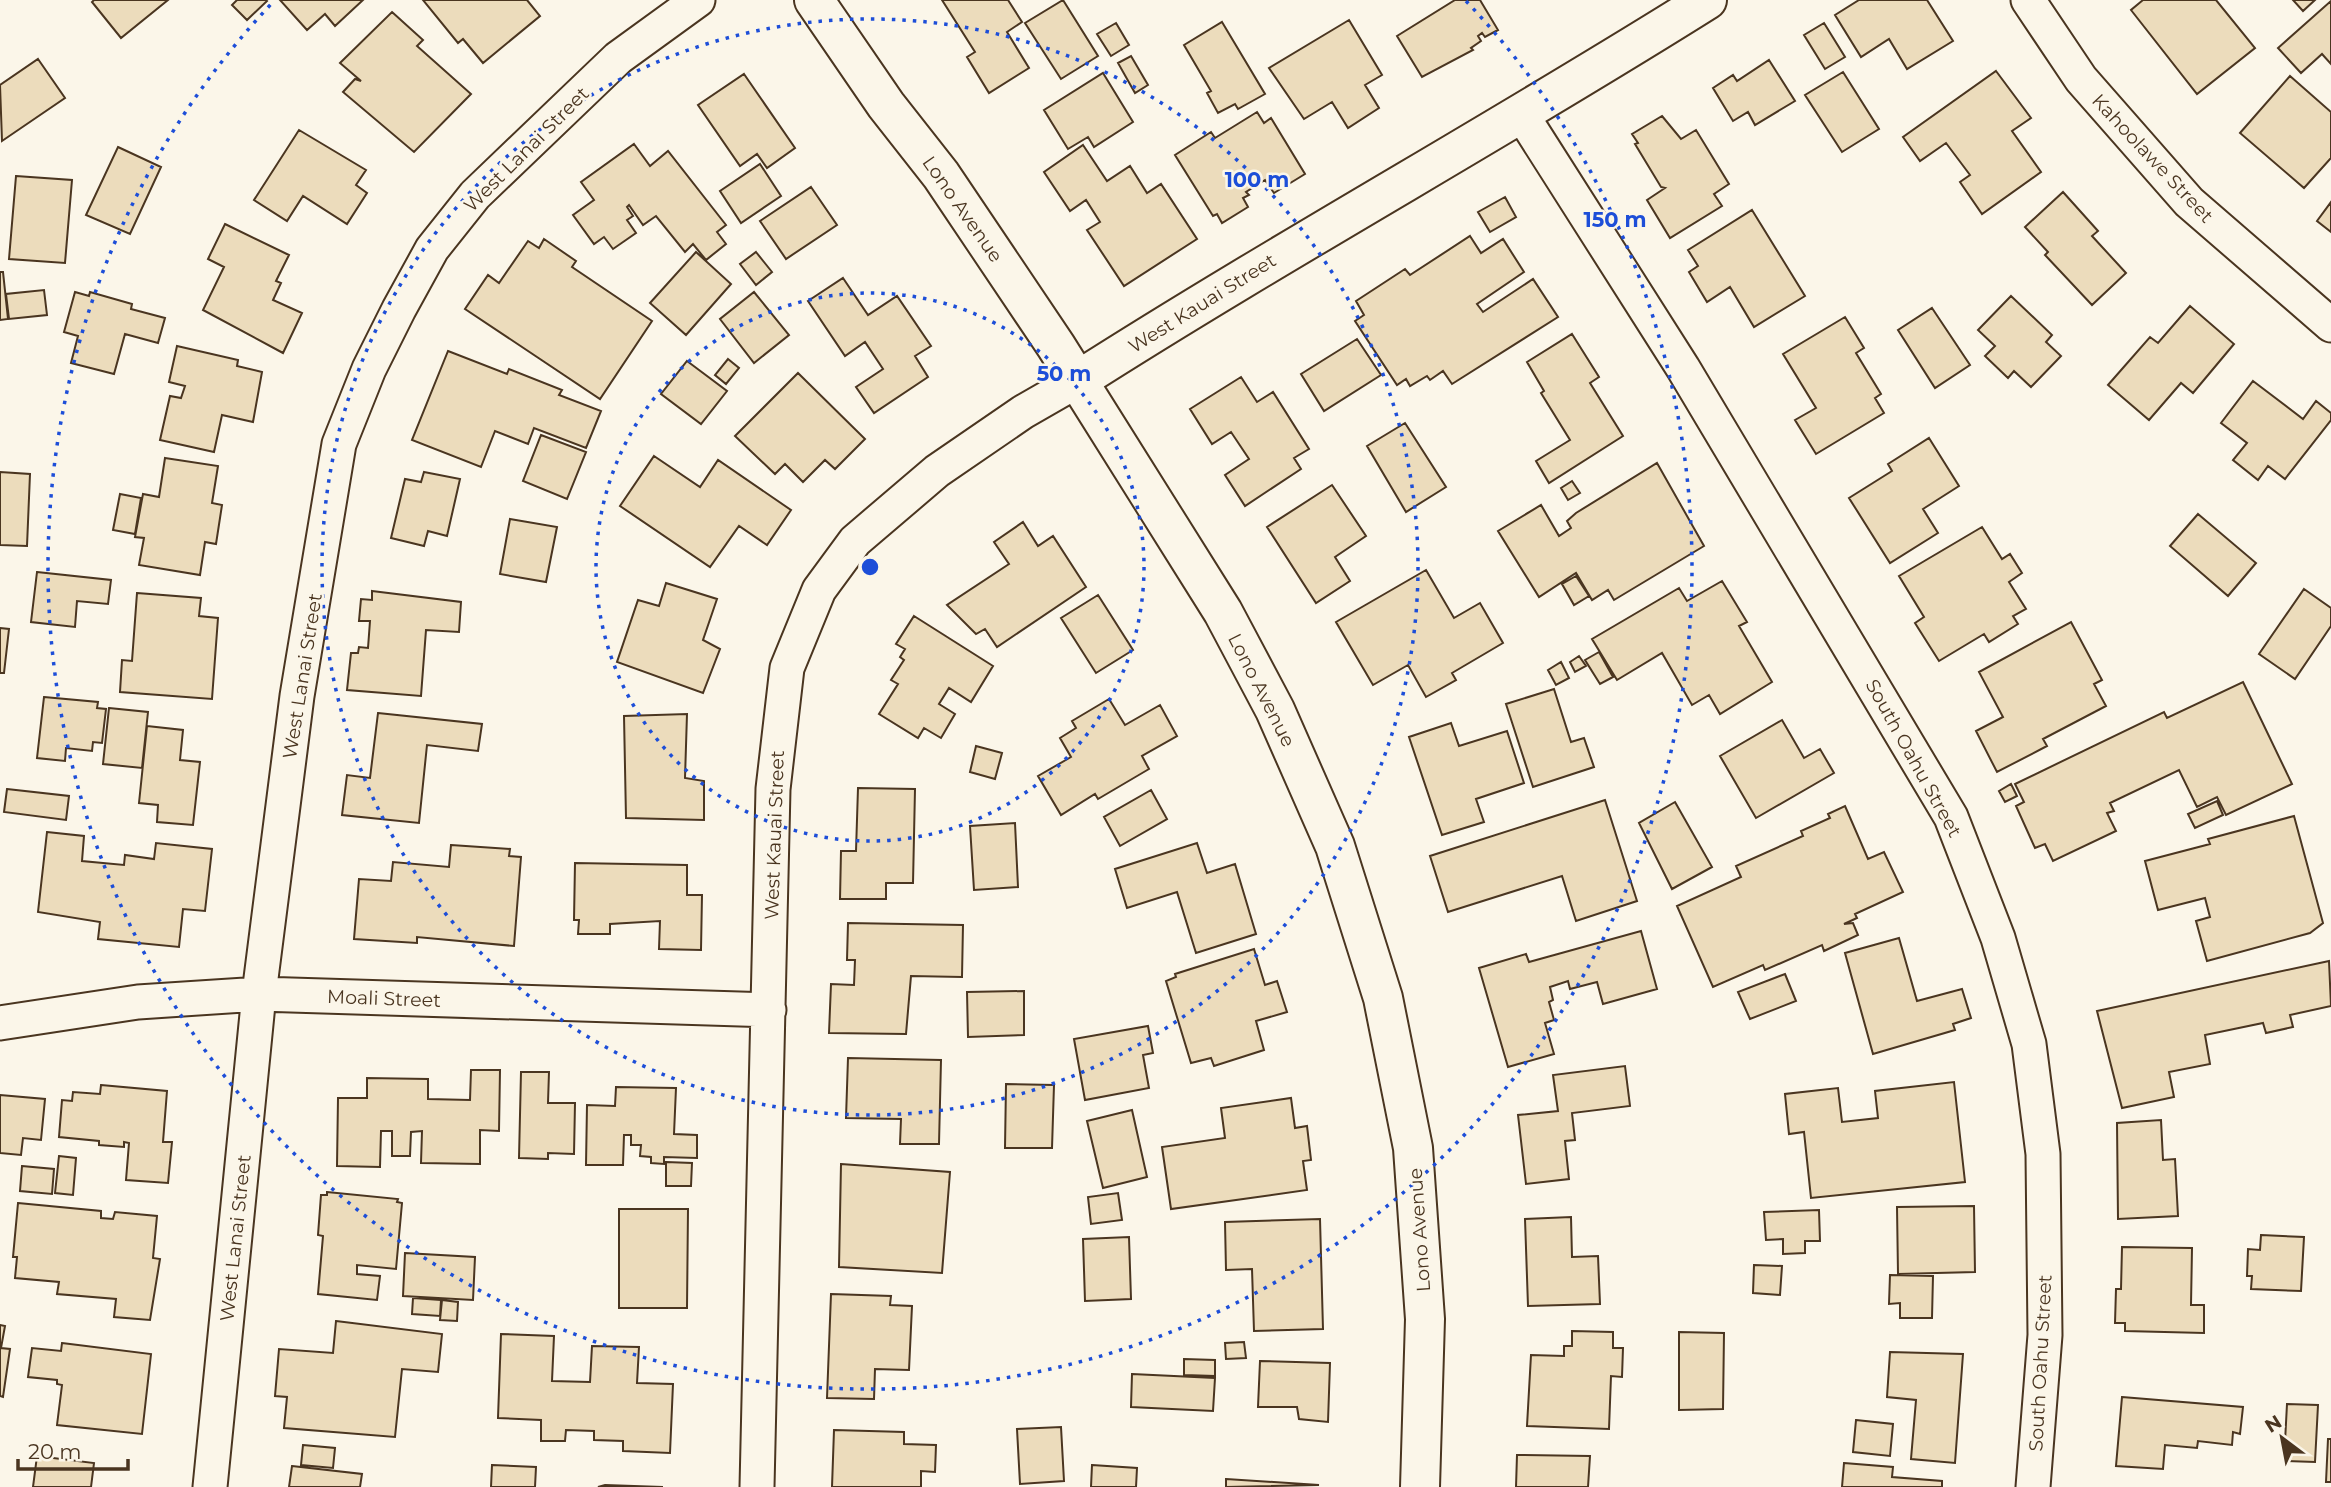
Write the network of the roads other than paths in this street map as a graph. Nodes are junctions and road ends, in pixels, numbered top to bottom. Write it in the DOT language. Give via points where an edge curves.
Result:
graph roads {
  1 [pos="698,0"];
  2 [pos="814,0"];
  3 [pos="1707,0"];
  4 [pos="2028,0"];
  5 [pos="1522,115"];
  6 [pos="2331,325"];
  7 [pos="1077,381"];
  8 [pos="259,994"];
  9 [pos="769,1010"];
  10 [pos="0,1023"];
  11 [pos="210,1487"];
  12 [pos="757,1487"];
  13 [pos="1420,1487"];
  14 [pos="2033,1487"];
  1 -- 8 [label="street, West Lanai Street" via="618,58 475,195 432,249 369,369 339,444 297,696"];
  2 -- 7 [label="street, Lono Avenue" via="941,176"];
  3 -- 5 [label="street, West Kauai Street"];
  4 -- 6 [label="street, Kahoolawe Street" via="2081,79 2189,202"];
  5 -- 7 [label="street, West Kauai Street" via="1281,254"];
  5 -- 14 [label="street, South Oahu Street" via="1684,368 1951,817 1998,938 2029,1044 2043,1153 2045,1335"];
  7 -- 9 [label="street, West Kauai Street" via="937,471 855,541 819,590 787,668 773,789"];
  7 -- 13 [label="street, Lono Avenue" via="1223,612 1275,709 1335,846 1383,998 1414,1161 1425,1319"];
  8 -- 9 [label="street, Moali Street"];
  8 -- 10 [label="street, Moali Street" via="138,1002"];
  8 -- 11 [label="street, West Lanai Street"];
  9 -- 12 [label="street, West Kauai Street"];
}
